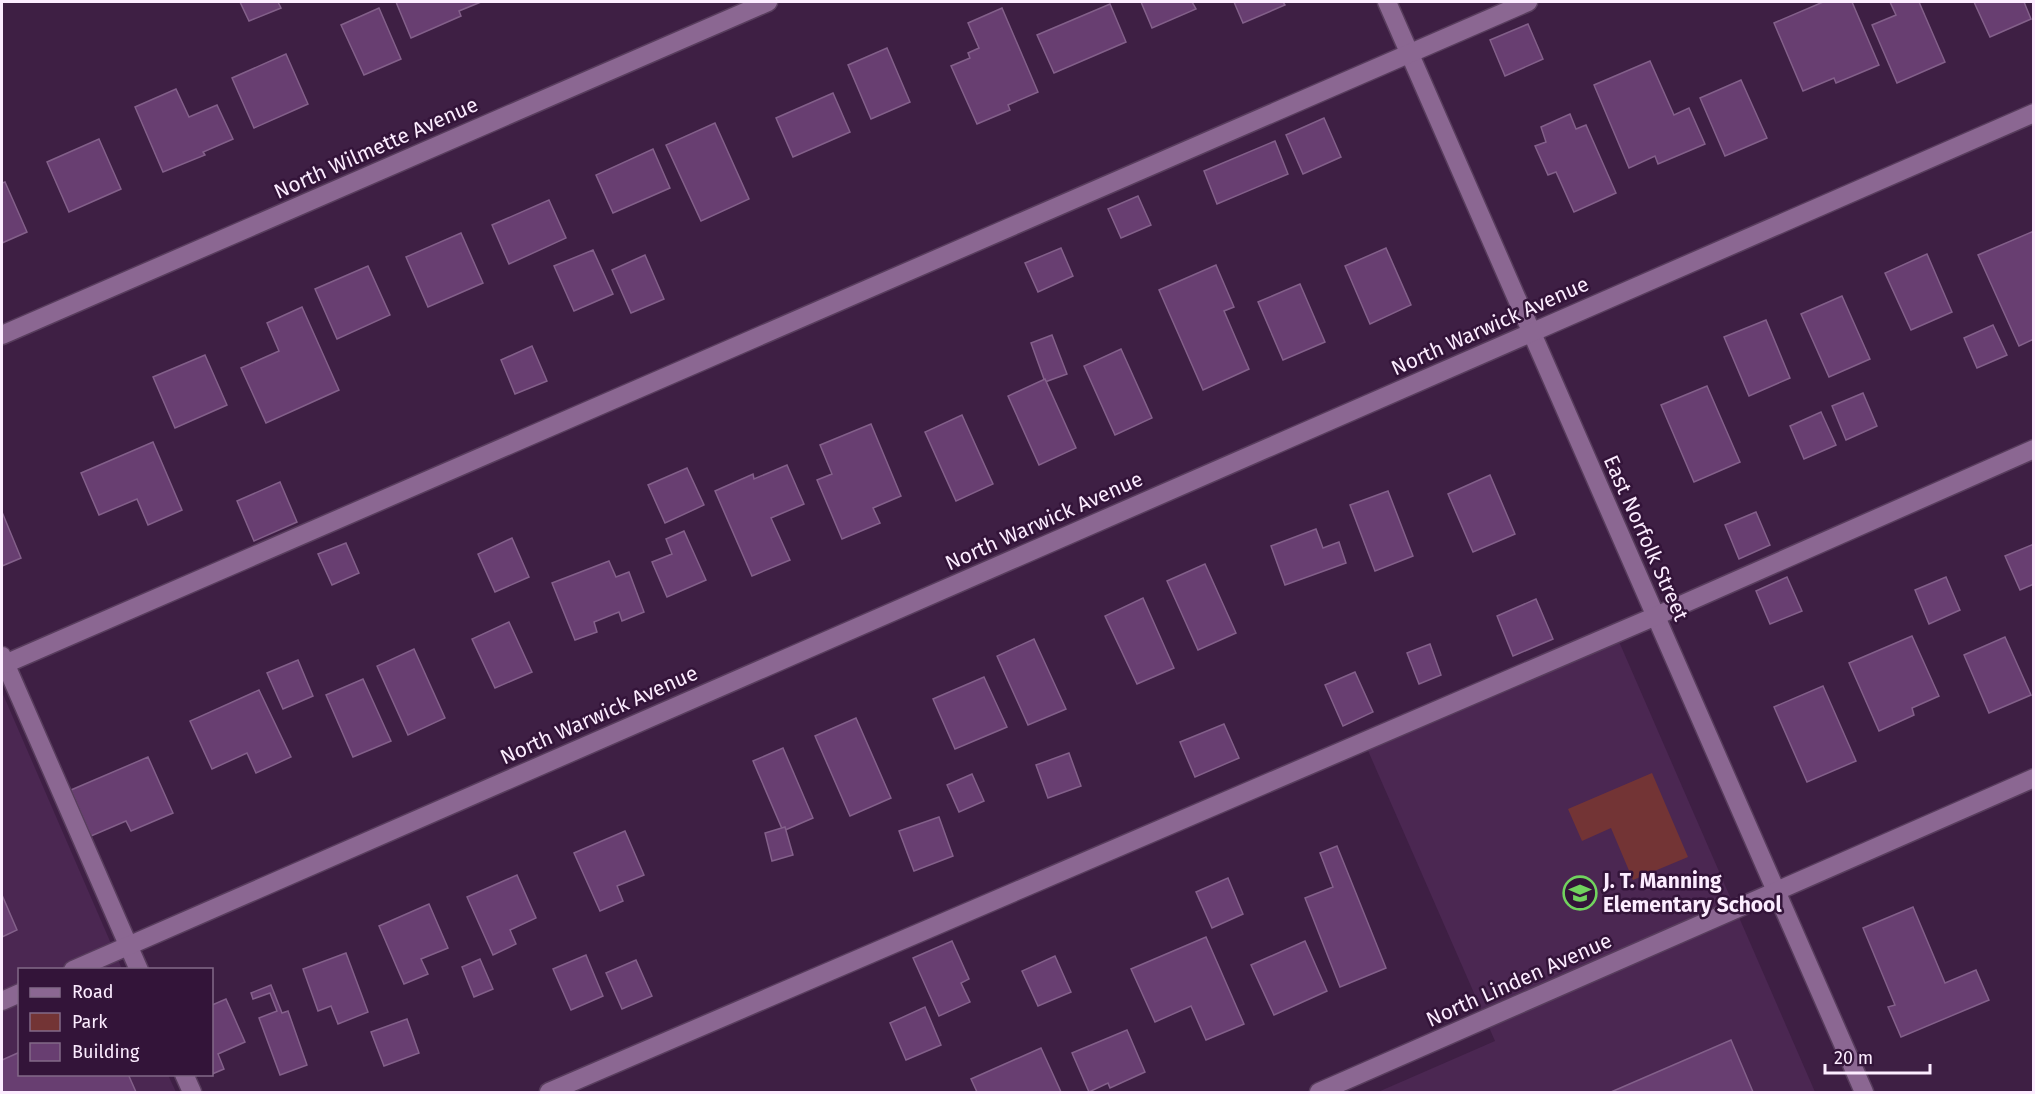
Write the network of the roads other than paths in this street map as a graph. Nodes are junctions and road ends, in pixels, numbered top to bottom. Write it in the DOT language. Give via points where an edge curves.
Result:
graph roads {
  1 [pos="768,2"];
  2 [pos="1387,2"];
  3 [pos="1528,2"];
  4 [pos="1410,53"];
  5 [pos="2034,113"];
  6 [pos="1532,332"];
  7 [pos="2,335"];
  8 [pos="2034,449"];
  9 [pos="1656,615"];
  10 [pos="3,660"];
  11 [pos="2034,778"];
  12 [pos="1776,891"];
  13 [pos="128,945"];
  14 [pos="75,968"];
  15 [pos="139,968"];
  16 [pos="18,994"];
  17 [pos="2,1001"];
  18 [pos="185,1076"];
  19 [pos="192,1092"];
  20 [pos="549,1092"];
  21 [pos="1318,1092"];
  22 [pos="1864,1092"];
  1 -- 7 [label="street, North Wilmette Avenue"];
  2 -- 4 [label="street, East Norfolk Street"];
  3 -- 4 [label="street"];
  4 -- 6 [label="street, East Norfolk Street"];
  4 -- 10 [label="street"];
  5 -- 6 [label="street, North Warwick Avenue"];
  6 -- 9 [label="street, East Norfolk Street"];
  6 -- 13 [label="street, North Warwick Avenue"];
  8 -- 9 [label="street"];
  9 -- 12 [label="street, East Norfolk Street"];
  9 -- 20 [label="street"];
  10 -- 13 [label="street"];
  11 -- 12 [label="street, North Linden Avenue"];
  12 -- 21 [label="street, North Linden Avenue"];
  12 -- 22 [label="street, East Norfolk Street"];
  13 -- 14 [label="street, North Warwick Avenue"];
  13 -- 15 [label="street"];
  16 -- 17 [label="street"];
  18 -- 19 [label="street"];
}
